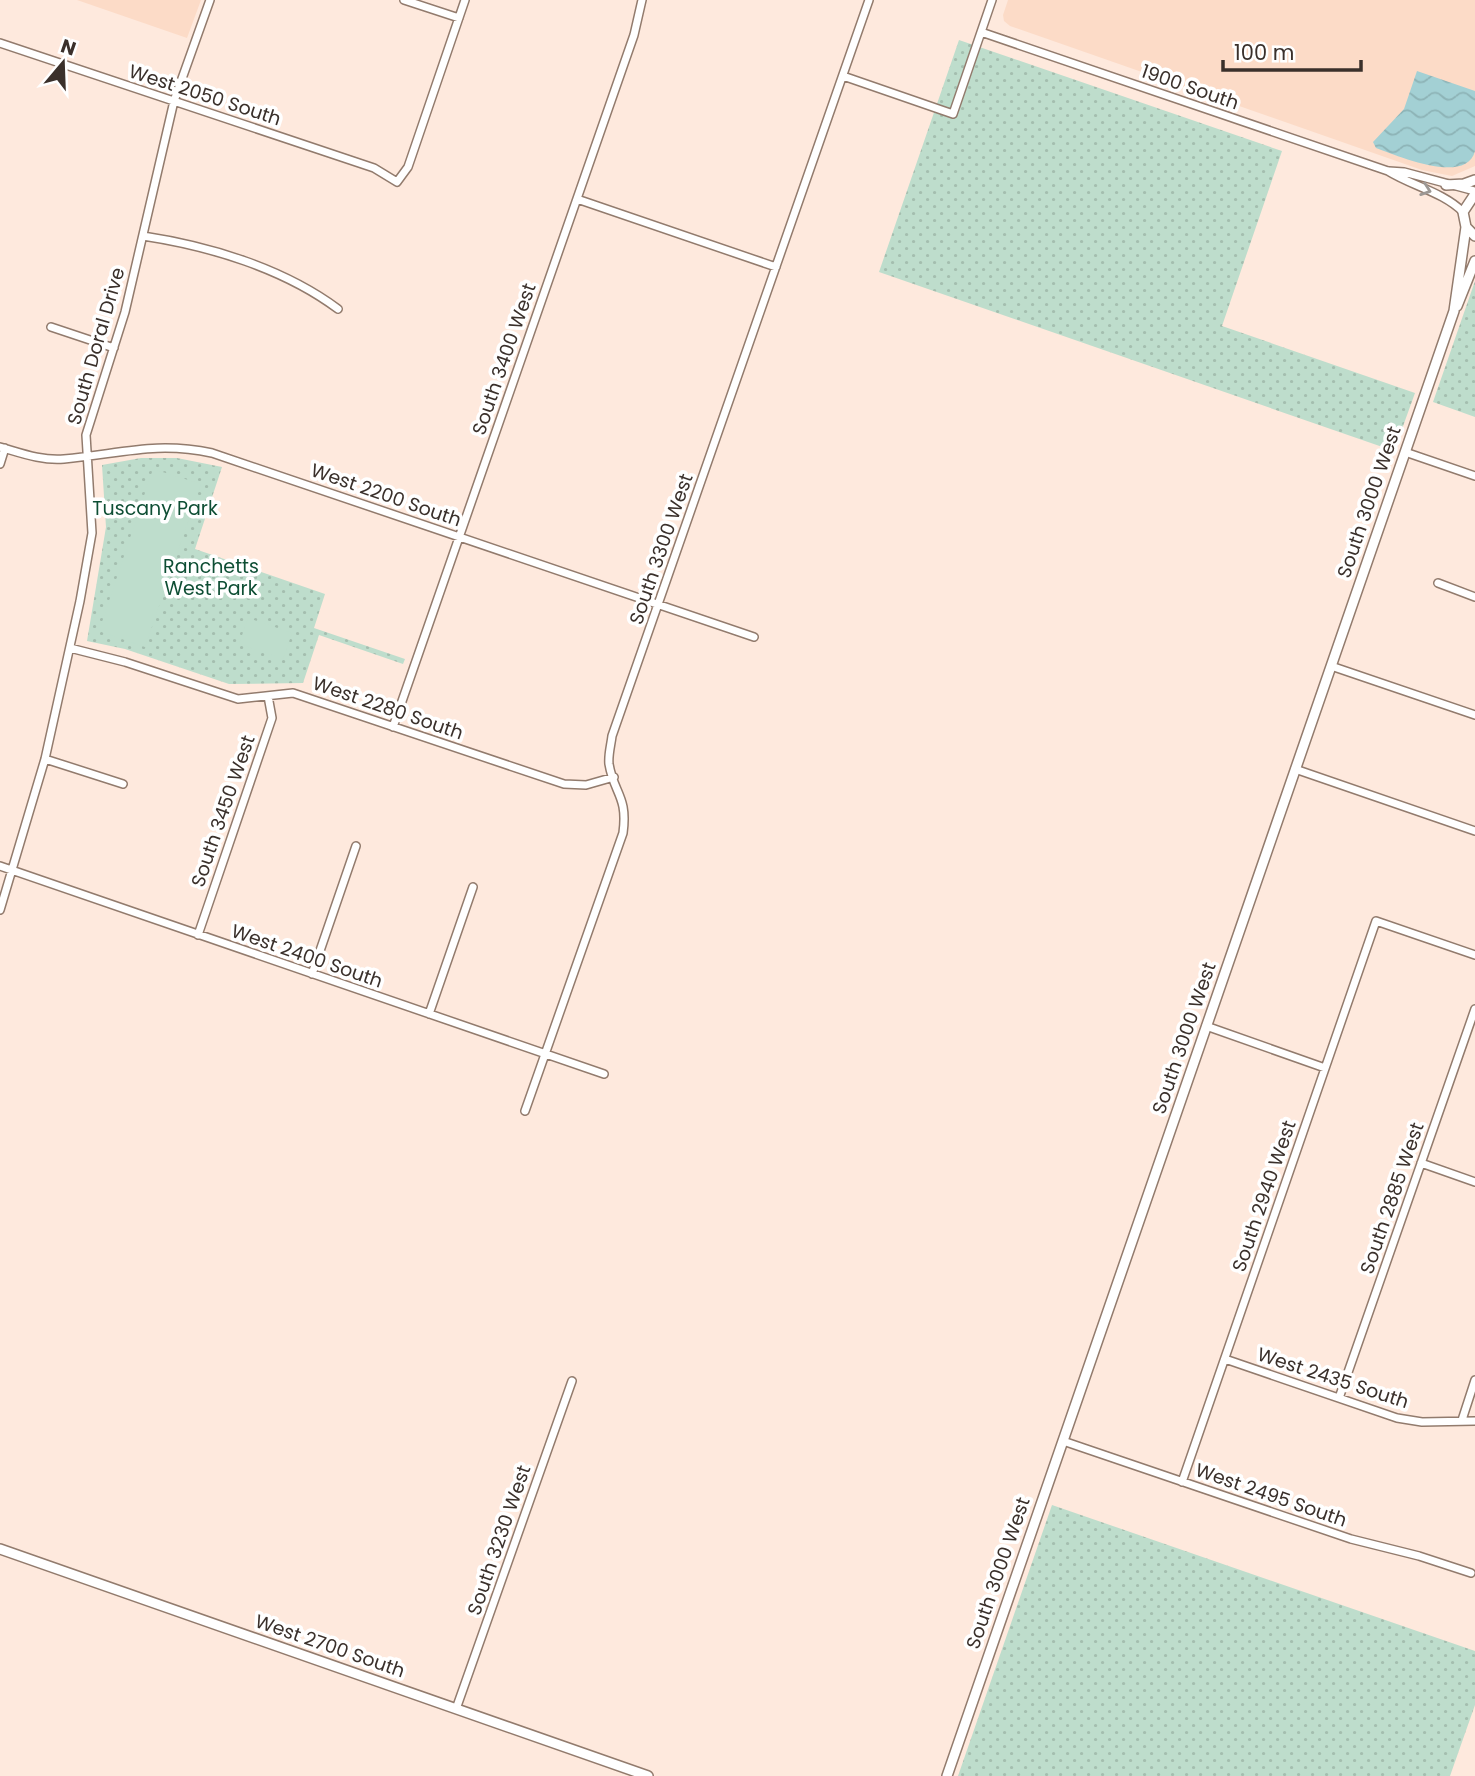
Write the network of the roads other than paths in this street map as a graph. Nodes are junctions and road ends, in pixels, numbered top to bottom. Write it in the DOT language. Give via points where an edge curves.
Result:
graph roads {
  1 [pos="210,0"];
  2 [pos="404,0"];
  3 [pos="465,0"];
  4 [pos="642,0"];
  5 [pos="869,0"];
  6 [pos="992,0"];
  7 [pos="459,18"];
  8 [pos="981,32"];
  9 [pos="0,43"];
  10 [pos="843,76"];
  11 [pos="174,101"];
  12 [pos="1388,171"];
  13 [pos="1475,180"];
  14 [pos="1446,185"];
  15 [pos="1475,192"];
  16 [pos="577,199"];
  17 [pos="1463,212"];
  18 [pos="1466,227"];
  19 [pos="143,236"];
  20 [pos="1475,236"];
  21 [pos="1475,261"];
  22 [pos="776,267"];
  23 [pos="338,309"];
  24 [pos="1454,311"];
  25 [pos="51,327"];
  26 [pos="114,348"];
  27 [pos="3,447"];
  28 [pos="1405,452"];
  29 [pos="87,455"];
  30 [pos="0,464"];
  31 [pos="1475,476"];
  32 [pos="459,537"];
  33 [pos="1438,583"];
  34 [pos="1475,597"];
  35 [pos="658,604"];
  36 [pos="754,637"];
  37 [pos="70,648"];
  38 [pos="1331,666"];
  39 [pos="268,696"];
  40 [pos="1475,715"];
  41 [pos="393,727"];
  42 [pos="45,759"];
  43 [pos="1295,769"];
  44 [pos="614,777"];
  45 [pos="123,784"];
  46 [pos="1475,831"];
  47 [pos="356,846"];
  48 [pos="0,866"];
  49 [pos="12,870"];
  50 [pos="473,887"];
  51 [pos="0,910"];
  52 [pos="198,934"];
  53 [pos="1475,955"];
  54 [pos="312,974"];
  55 [pos="1475,1009"];
  56 [pos="429,1014"];
  57 [pos="1206,1026"];
  58 [pos="545,1054"];
  59 [pos="1325,1069"];
  60 [pos="604,1074"];
  61 [pos="525,1111"];
  62 [pos="1421,1163"];
  63 [pos="1475,1182"];
  64 [pos="1225,1359"];
  65 [pos="1475,1380"];
  66 [pos="572,1381"];
  67 [pos="1339,1398"];
  68 [pos="1462,1420"];
  69 [pos="1475,1421"];
  70 [pos="1063,1441"];
  71 [pos="1182,1482"];
  72 [pos="0,1549"];
  73 [pos="1471,1573"];
  74 [pos="456,1709"];
  75 [pos="648,1776"];
  76 [pos="947,1776"];
  1 -- 11 [label="street, South Doral Drive"];
  2 -- 7 [label="street"];
  3 -- 7 [label="street"];
  4 -- 16 [label="street, South 3400 West"];
  5 -- 10 [label="street, South 3300 West"];
  6 -- 8 [label="street"];
  7 -- 11 [label="street, West 2050 South" via="408,167 397,182 374,167"];
  8 -- 10 [label="street" via="953,114"];
  8 -- 12 [label="street, 1900 South"];
  9 -- 11 [label="street, West 2050 South"];
  10 -- 22 [label="street, South 3300 West"];
  11 -- 19 [label="street, South Doral Drive"];
  12 -- 14 [label="street"];
  12 -- 17 [label="street, one-way" via="1454,203"];
  13 -- 14 [label="street"];
  14 -- 15 [label="street"];
  15 -- 17 [label="street"];
  16 -- 22 [label="street"];
  16 -- 32 [label="street, South 3400 West"];
  17 -- 18 [label="street"];
  18 -- 20 [label="street"];
  18 -- 24 [label="street, South 3000 West"];
  19 -- 23 [label="street" via="189,244 243,262 286,279"];
  19 -- 26 [label="street, South Doral Drive"];
  21 -- 24 [label="street, South 3000 West"];
  22 -- 35 [label="street, South 3300 West"];
  24 -- 28 [label="street, South 3000 West"];
  25 -- 26 [label="street"];
  26 -- 29 [label="street, South Doral Drive" via="86,435"];
  27 -- 29 [label="street, West 2200 South" via="34,457"];
  27 -- 30 [label="street"];
  28 -- 31 [label="street"];
  28 -- 38 [label="street, South 3000 West"];
  29 -- 32 [label="street, West 2200 South" via="177,446 212,453"];
  29 -- 37 [label="street, South Doral Drive" via="92,533"];
  32 -- 35 [label="street, West 2200 South"];
  32 -- 41 [label="street, South 3400 West"];
  33 -- 34 [label="street"];
  35 -- 36 [label="street, West 2200 South"];
  35 -- 44 [label="street, South 3300 West" via="612,736 609,763"];
  37 -- 39 [label="street, West 2280 South" via="238,699"];
  37 -- 42 [label="street, South Doral Drive"];
  38 -- 40 [label="street"];
  38 -- 43 [label="street, South 3000 West"];
  39 -- 41 [label="street, West 2280 South" via="293,693"];
  39 -- 52 [label="street, South 3450 West" via="272,718"];
  41 -- 44 [label="street, West 2280 South" via="564,784 586,785"];
  42 -- 45 [label="street"];
  42 -- 49 [label="street, South Doral Drive"];
  43 -- 46 [label="street"];
  43 -- 57 [label="street, South 3000 West"];
  44 -- 58 [label="street, South 3300 West" via="626,813 623,833"];
  47 -- 54 [label="street"];
  48 -- 49 [label="street, West 2400 South"];
  49 -- 51 [label="street, South Doral Drive"];
  49 -- 52 [label="street, West 2400 South"];
  50 -- 56 [label="street"];
  52 -- 54 [label="street, West 2400 South"];
  53 -- 59 [label="street, South 2940 West" via="1376,921"];
  54 -- 56 [label="street, West 2400 South"];
  55 -- 62 [label="street, South 2885 West"];
  56 -- 58 [label="street, West 2400 South"];
  57 -- 59 [label="street"];
  57 -- 70 [label="street, South 3000 West"];
  58 -- 60 [label="street, West 2400 South"];
  58 -- 61 [label="street, South 3300 West"];
  59 -- 64 [label="street, South 2940 West"];
  62 -- 63 [label="street"];
  62 -- 67 [label="street, South 2885 West"];
  64 -- 67 [label="street, West 2435 South"];
  64 -- 71 [label="street, South 2940 West"];
  65 -- 68 [label="street"];
  66 -- 74 [label="street, South 3230 West"];
  67 -- 68 [label="street, West 2435 South" via="1397,1418"];
  68 -- 69 [label="street, West 2435 South"];
  70 -- 71 [label="street, West 2495 South"];
  70 -- 76 [label="street, South 3000 West"];
  71 -- 73 [label="street, West 2495 South" via="1351,1539"];
  72 -- 74 [label="street, West 2700 South"];
  74 -- 75 [label="street, West 2700 South"];
}
